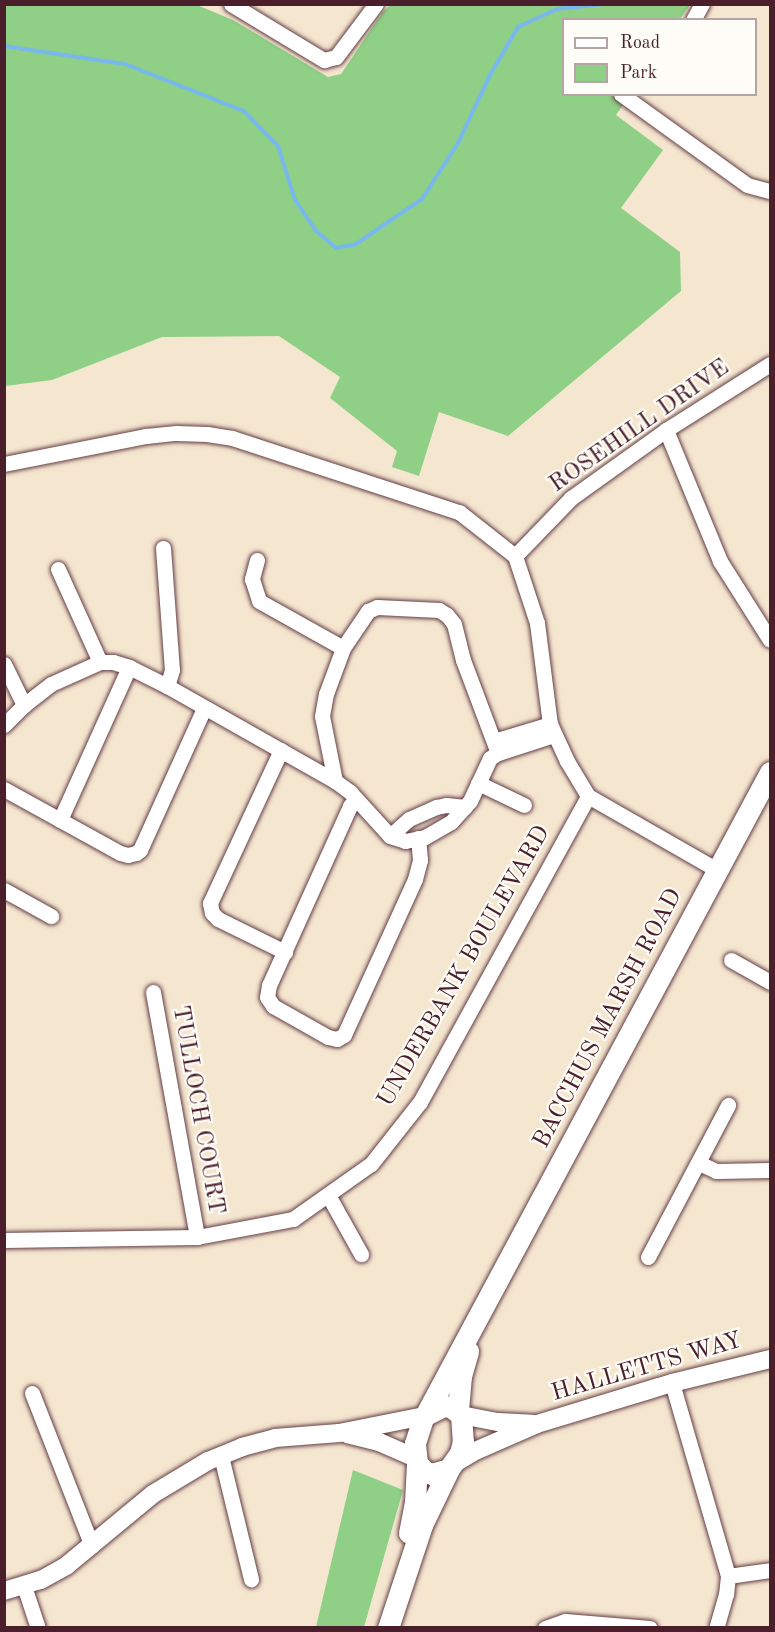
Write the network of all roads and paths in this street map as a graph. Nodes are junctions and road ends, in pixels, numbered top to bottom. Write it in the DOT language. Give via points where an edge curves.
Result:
graph roads {
  1 [pos="231,4"];
  2 [pos="376,4"];
  3 [pos="702,4"];
  4 [pos="694,18"];
  5 [pos="642,100"];
  6 [pos="771,191"];
  7 [pos="771,364"];
  8 [pos="666,430"];
  9 [pos="4,464"];
  10 [pos="163,548"];
  11 [pos="515,556"];
  12 [pos="257,560"];
  13 [pos="58,568"];
  14 [pos="770,639"];
  15 [pos="344,648"];
  16 [pos="100,662"];
  17 [pos="4,664"];
  18 [pos="129,667"];
  19 [pos="167,686"];
  20 [pos="24,705"];
  21 [pos="204,708"];
  22 [pos="4,726"];
  23 [pos="552,729"];
  24 [pos="496,747"];
  25 [pos="281,750"];
  26 [pos="771,772"];
  27 [pos="335,781"];
  28 [pos="478,783"];
  29 [pos="4,789"];
  30 [pos="588,796"];
  31 [pos="356,799"];
  32 [pos="524,805"];
  33 [pos="465,807"];
  34 [pos="60,820"];
  35 [pos="390,837"];
  36 [pos="418,838"];
  37 [pos="717,870"];
  38 [pos="4,890"];
  39 [pos="51,916"];
  40 [pos="285,952"];
  41 [pos="731,960"];
  42 [pos="771,982"];
  43 [pos="153,992"];
  44 [pos="728,1105"];
  45 [pos="699,1163"];
  46 [pos="771,1170"];
  47 [pos="328,1195"];
  48 [pos="197,1237"];
  49 [pos="4,1240"];
  50 [pos="361,1254"];
  51 [pos="648,1257"];
  52 [pos="494,1290"];
  53 [pos="771,1359"];
  54 [pos="672,1383"];
  55 [pos="32,1393"];
  56 [pos="459,1413"];
  57 [pos="426,1414"];
  58 [pos="537,1424"];
  59 [pos="339,1432"];
  60 [pos="221,1456"];
  61 [pos="417,1461"];
  62 [pos="452,1466"];
  63 [pos="92,1546"];
  64 [pos="771,1570"];
  65 [pos="404,1572"];
  66 [pos="728,1576"];
  67 [pos="251,1579"];
  68 [pos="24,1586"];
  69 [pos="4,1591"];
  70 [pos="38,1628"];
  71 [pos="388,1628"];
  72 [pos="545,1628"];
  73 [pos="650,1628"];
  74 [pos="716,1628"];
  1 -- 2 [label="street" via="324,60 336,57"];
  3 -- 4 [label="street"];
  5 -- 6 [label="street" via="747,184"];
  7 -- 8 [label="street, ROSEHILL DRIVE"];
  8 -- 11 [label="street, ROSEHILL DRIVE" via="571,498"];
  8 -- 14 [label="street" via="720,561"];
  9 -- 11 [label="street" via="156,435 232,438 459,512"];
  10 -- 19 [label="street" via="172,670"];
  11 -- 23 [label="street" via="537,623"];
  12 -- 15 [label="street" via="252,579 259,601"];
  13 -- 16 [label="street"];
  15 -- 24 [label="street" via="368,610 377,607 439,610 447,615 454,624 463,660"];
  15 -- 27 [label="street" via="331,676 322,716"];
  16 -- 18 [label="street"];
  16 -- 20 [label="street" via="51,684"];
  17 -- 20 [label="street"];
  18 -- 19 [label="street"];
  18 -- 34 [label="street"];
  19 -- 21 [label="street"];
  20 -- 22 [label="street"];
  21 -- 25 [label="street"];
  21 -- 34 [label="street" via="140,850 128,855 120,853"];
  23 -- 24 [label="street"];
  23 -- 30 [label="street"];
  24 -- 28 [label="street"];
  25 -- 27 [label="street"];
  25 -- 40 [label="street" via="210,903 212,914 218,919"];
  26 -- 37 [label="main road, BACCHUS MARSH ROAD"];
  27 -- 31 [label="street"];
  28 -- 32 [label="street"];
  28 -- 33 [label="street"];
  29 -- 34 [label="street"];
  30 -- 37 [label="street"];
  30 -- 47 [label="street, UNDERBANK BOULEVARD" via="420,1102 371,1164"];
  31 -- 35 [label="street"];
  31 -- 40 [label="street"];
  33 -- 35 [label="street" via="436,807 409,819"];
  33 -- 36 [label="street" via="451,822"];
  35 -- 36 [label="street" via="405,842"];
  36 -- 40 [label="street" via="420,860 415,879 351,1023 338,1039 307,1027 273,1006 267,997"];
  37 -- 52 [label="main road, BACCHUS MARSH ROAD"];
  38 -- 39 [label="street"];
  41 -- 42 [label="street"];
  43 -- 48 [label="street, TULLOCH COURT"];
  44 -- 45 [label="street"];
  45 -- 46 [label="street" via="716,1171"];
  45 -- 51 [label="street"];
  47 -- 48 [label="street, UNDERBANK BOULEVARD" via="292,1220"];
  47 -- 50 [label="street"];
  48 -- 49 [label="street, UNDERBANK BOULEVARD"];
  52 -- 56 [label="main road, BACCHUS MARSH ROAD" via="465,1360"];
  52 -- 57 [label="main road, BACCHUS MARSH ROAD"];
  53 -- 54 [label="street, HALLETTS WAY"];
  54 -- 58 [label="street, HALLETTS WAY"];
  54 -- 66 [label="street"];
  55 -- 63 [label="street"];
  56 -- 57 [label="main road" via="444,1406"];
  56 -- 58 [label="street, HALLETTS WAY" via="498,1422"];
  56 -- 62 [label="main road" via="463,1441"];
  57 -- 59 [label="street"];
  57 -- 61 [label="main road" via="417,1432"];
  58 -- 62 [label="street, HALLETTS WAY" via="473,1452"];
  59 -- 60 [label="street" via="275,1438"];
  59 -- 61 [label="street" via="379,1442"];
  60 -- 63 [label="street" via="153,1494"];
  60 -- 67 [label="street"];
  61 -- 62 [label="main road" via="432,1474"];
  61 -- 65 [label="main road"];
  62 -- 65 [label="main road" via="434,1495"];
  63 -- 68 [label="street" via="66,1566"];
  64 -- 66 [label="street"];
  65 -- 71 [label="main road"];
  66 -- 74 [label="street"];
  68 -- 69 [label="street"];
  68 -- 70 [label="street"];
  72 -- 73 [label="street" via="565,1621"];
}
